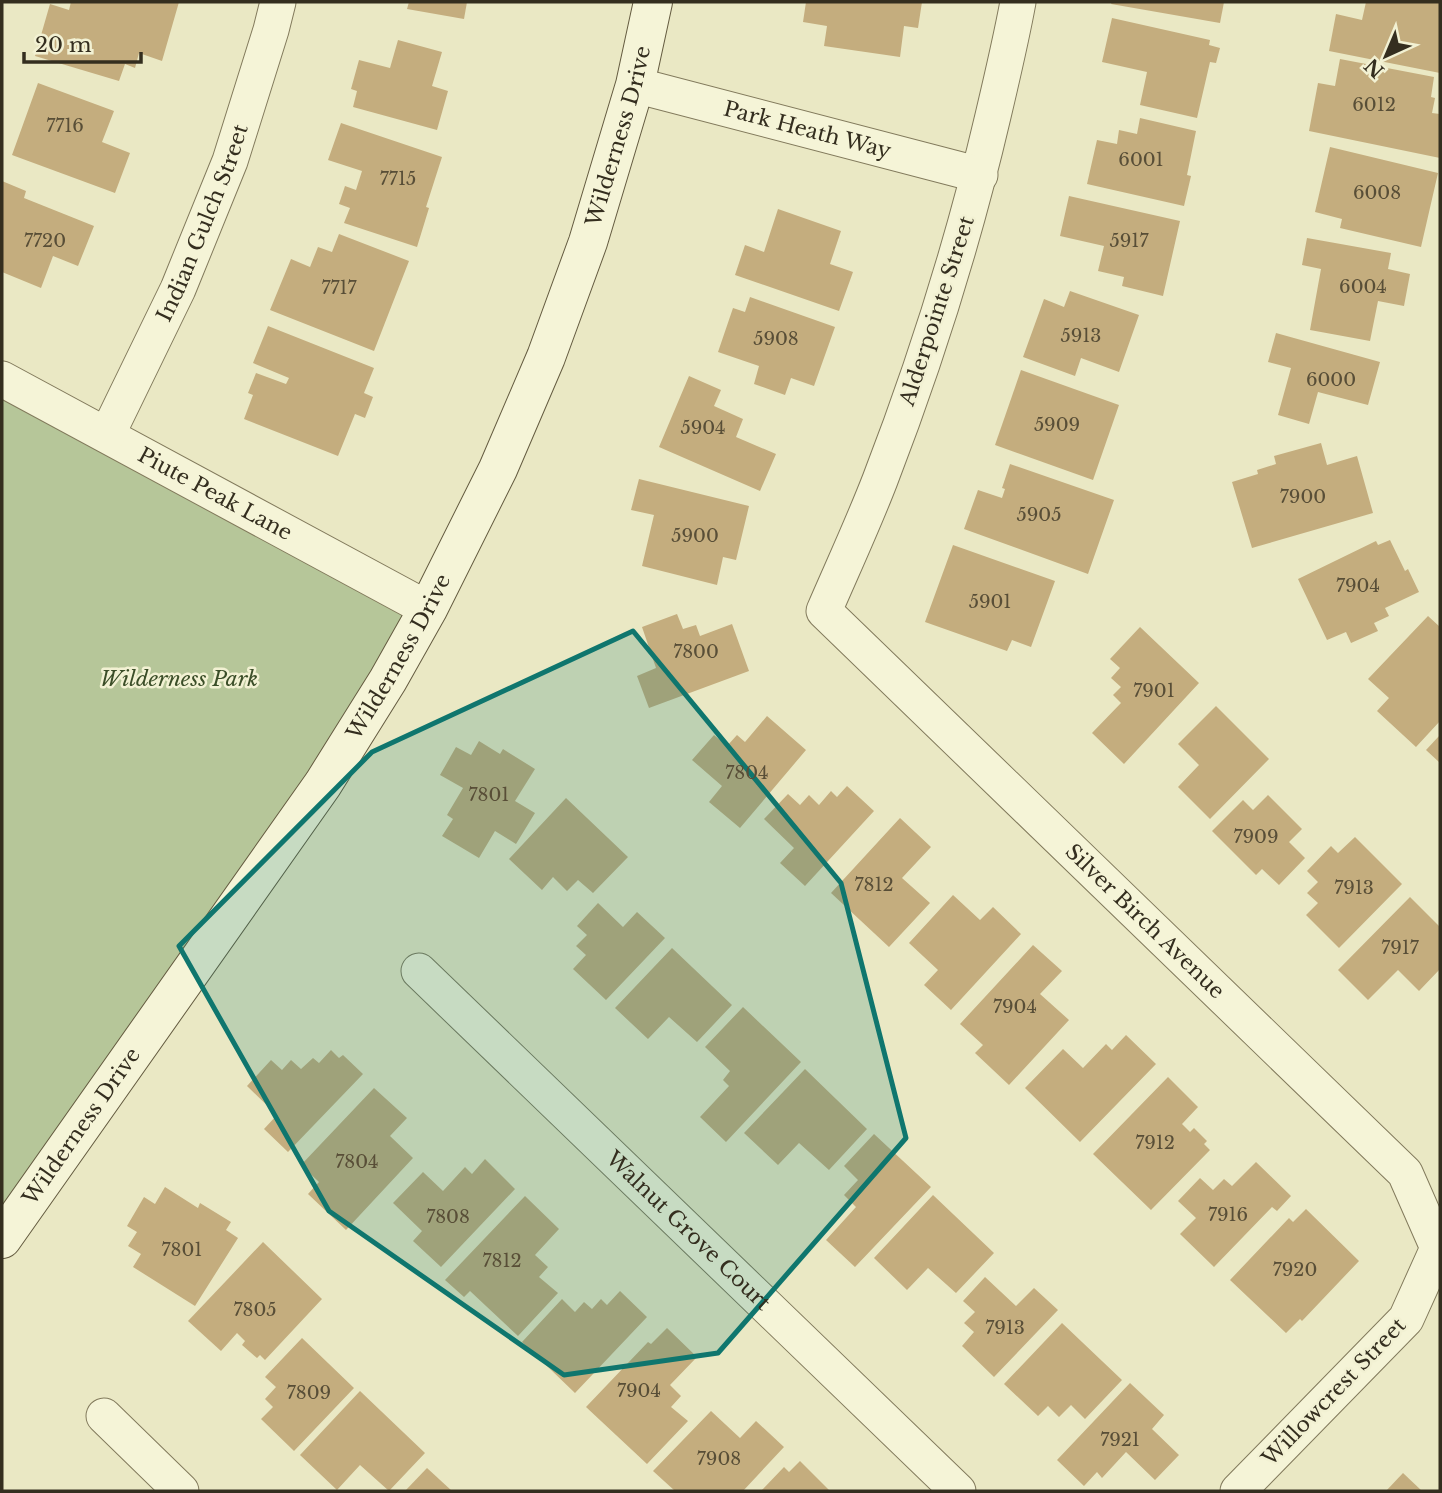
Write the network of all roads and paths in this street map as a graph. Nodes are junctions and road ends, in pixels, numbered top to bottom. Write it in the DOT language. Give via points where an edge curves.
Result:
graph roads {
  1 [pos="278,2"];
  2 [pos="653,2"];
  3 [pos="1018,2"];
  4 [pos="635,85"];
  5 [pos="979,175"];
  6 [pos="2,379"];
  7 [pos="107,435"];
  8 [pos="428,610"];
  9 [pos="824,611"];
  10 [pos="419,971"];
  11 [pos="2,1239"];
  12 [pos="1438,1248"];
  13 [pos="104,1416"];
  14 [pos="181,1491"];
  15 [pos="958,1491"];
  16 [pos="1238,1491"];
  1 -- 7 [label="street, Indian Gulch Street" via="230,161 178,289"];
  2 -- 4 [label="street, Wilderness Drive"];
  3 -- 5 [label="street, Alderpointe Street"];
  4 -- 5 [label="street, Park Heath Way"];
  4 -- 8 [label="street, Wilderness Drive" via="588,242 546,357 498,469"];
  5 -- 9 [label="street, Alderpointe Street" via="923,361 880,481"];
  6 -- 7 [label="street, Piute Peak Lane"];
  7 -- 8 [label="street, Piute Peak Lane"];
  8 -- 11 [label="street, Wilderness Drive" via="323,784"];
  9 -- 12 [label="street, Silver Birch Avenue" via="1405,1173"];
  10 -- 15 [label="street, Walnut Grove Court"];
  12 -- 16 [label="street, Willowcrest Street" via="1406,1319"];
  13 -- 14 [label="street"];
}
